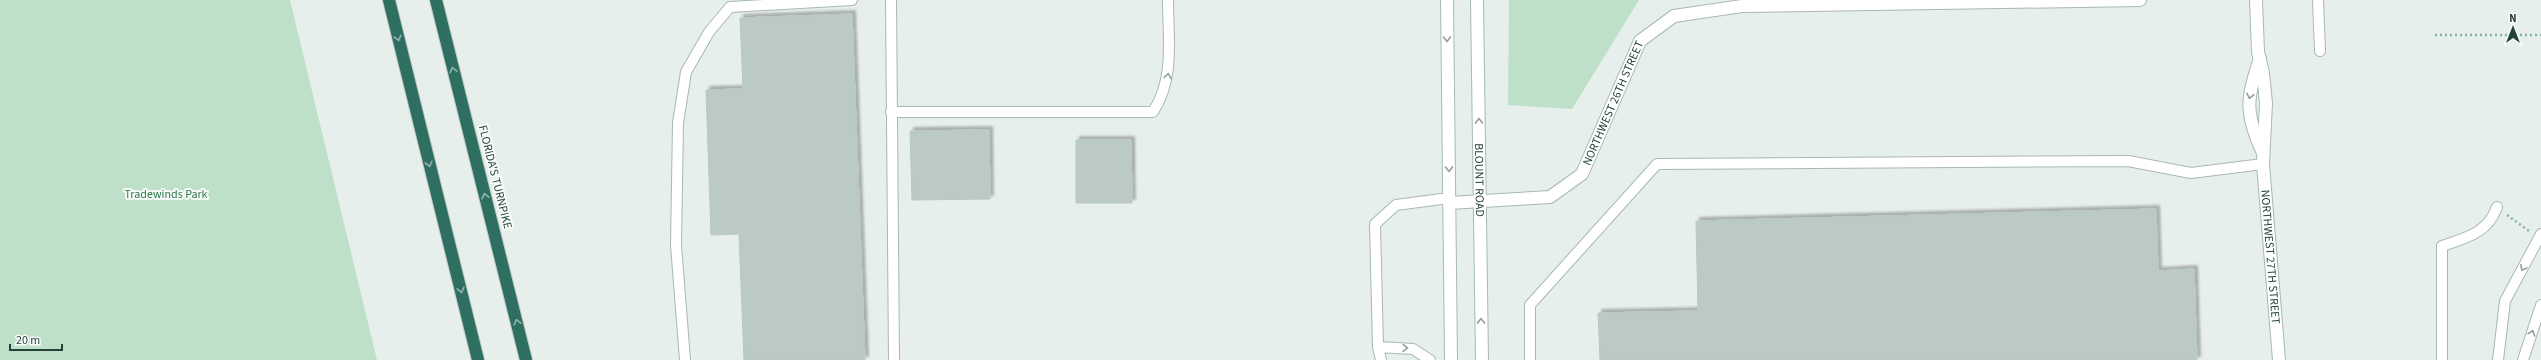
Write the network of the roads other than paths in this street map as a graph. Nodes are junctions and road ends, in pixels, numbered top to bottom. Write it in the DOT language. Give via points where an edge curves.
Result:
graph roads {
  1 [pos="389,0"];
  2 [pos="436,0"];
  3 [pos="852,0"];
  4 [pos="891,0"];
  5 [pos="1168,0"];
  6 [pos="1447,0"];
  7 [pos="1477,0"];
  8 [pos="2140,0"];
  9 [pos="2256,0"];
  10 [pos="2318,0"];
  11 [pos="2320,51"];
  12 [pos="2260,59"];
  13 [pos="891,112"];
  14 [pos="2264,159"];
  15 [pos="1449,200"];
  16 [pos="1480,201"];
  17 [pos="2497,207"];
  18 [pos="2540,236"];
  19 [pos="2541,305"];
  20 [pos="1378,347"];
  21 [pos="478,360"];
  22 [pos="526,360"];
  23 [pos="685,360"];
  24 [pos="894,360"];
  25 [pos="1381,360"];
  26 [pos="1430,360"];
  27 [pos="1452,360"];
  28 [pos="1482,360"];
  29 [pos="1530,360"];
  30 [pos="2279,360"];
  31 [pos="2442,360"];
  32 [pos="2498,360"];
  33 [pos="2523,360"];
  1 -- 21 [label="highway, one-way"];
  22 -- 2 [label="highway, FLORIDA'S TURNPIKE, one-way"];
  3 -- 23 [label="lane" via="730,7 709,32 686,72 678,123 676,245"];
  4 -- 13 [label="lane"];
  13 -- 5 [label="lane, one-way" via="1153,112 1162,98 1169,76"];
  6 -- 15 [label="street, one-way"];
  16 -- 7 [label="street, BLOUNT ROAD, one-way"];
  8 -- 16 [label="street, NORTHWEST 26TH STREET" via="1742,6 1674,16 1640,41 1582,174 1550,197"];
  9 -- 12 [label="street, NORTHWEST 27TH STREET"];
  10 -- 11 [label="lane"];
  12 -- 14 [label="street, NORTHWEST 27TH STREET" via="2266,103"];
  12 -- 14 [label="street, NORTHWEST 27TH STREET, one-way" via="2249,104 2251,125"];
  13 -- 24 [label="lane"];
  14 -- 29 [label="lane" via="2191,172 2128,161 1657,164 1530,305"];
  14 -- 30 [label="street, NORTHWEST 27TH STREET"];
  15 -- 16 [label="street, NORTHWEST 26TH STREET"];
  15 -- 20 [label="lane" via="1396,205 1375,224"];
  15 -- 27 [label="street"];
  28 -- 16 [label="street, BLOUNT ROAD, one-way"];
  17 -- 31 [label="lane" via="2492,221 2471,236 2442,246"];
  18 -- 32 [label="lane, one-way" via="2505,301"];
  33 -- 19 [label="lane, one-way"];
  20 -- 25 [label="lane"];
  20 -- 26 [label="lane, one-way" via="1413,349"];
}
